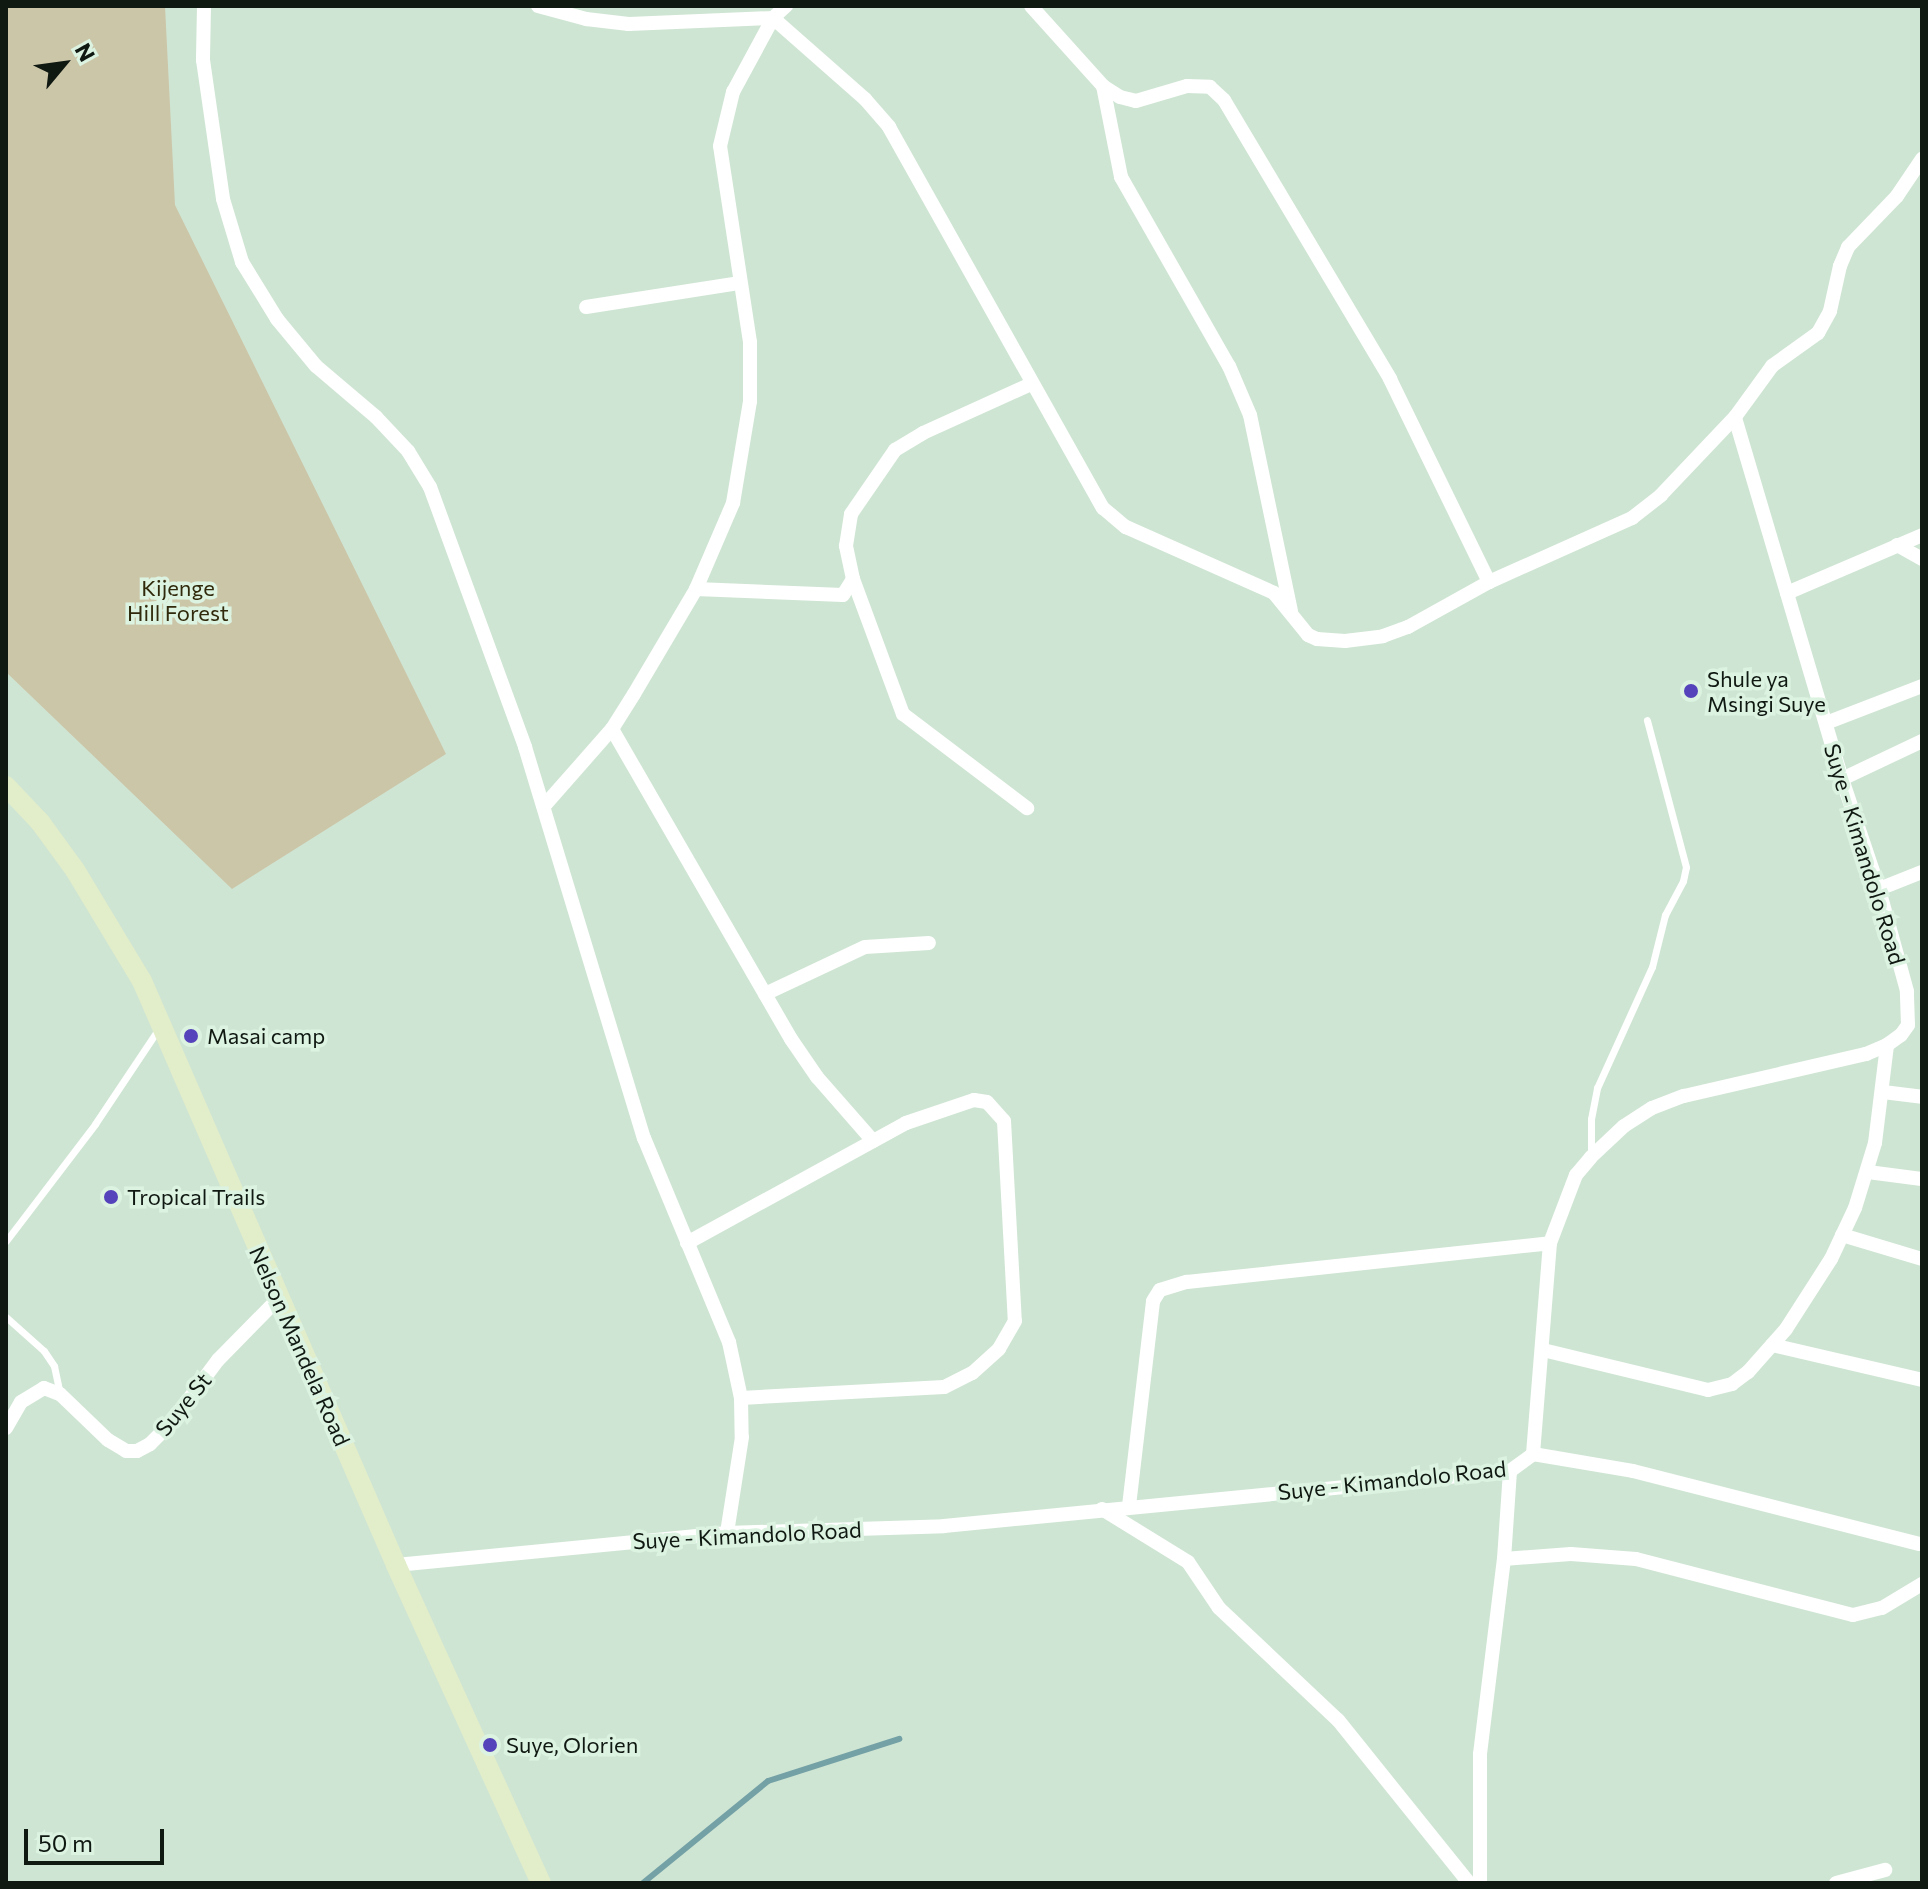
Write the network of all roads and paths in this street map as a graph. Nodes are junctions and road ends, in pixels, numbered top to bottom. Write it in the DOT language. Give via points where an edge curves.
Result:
graph roads {
  1 [pos="204,6"];
  2 [pos="538,6"];
  3 [pos="785,6"];
  4 [pos="1031,6"];
  5 [pos="773,18"];
  6 [pos="1103,86"];
  7 [pos="1922,159"];
  8 [pos="740,283"];
  9 [pos="586,307"];
  10 [pos="1031,384"];
  11 [pos="1735,417"];
  12 [pos="1922,535"];
  13 [pos="1897,545"];
  14 [pos="1922,559"];
  15 [pos="853,579"];
  16 [pos="1489,582"];
  17 [pos="696,589"];
  18 [pos="1787,593"];
  19 [pos="1291,612"];
  20 [pos="1922,686"];
  21 [pos="1647,720"];
  22 [pos="1826,723"];
  23 [pos="612,729"];
  24 [pos="1922,741"];
  25 [pos="1842,779"];
  26 [pos="6,786"];
  27 [pos="544,806"];
  28 [pos="1027,808"];
  29 [pos="1922,872"];
  30 [pos="1879,889"];
  31 [pos="929,943"];
  32 [pos="765,994"];
  33 [pos="1915,1023"];
  34 [pos="160,1026"];
  35 [pos="1887,1045"];
  36 [pos="1883,1092"];
  37 [pos="1922,1097"];
  38 [pos="873,1141"];
  39 [pos="1591,1157"];
  40 [pos="1868,1172"];
  41 [pos="1922,1179"];
  42 [pos="1842,1235"];
  43 [pos="6,1241"];
  44 [pos="687,1243"];
  45 [pos="1550,1243"];
  46 [pos="1922,1259"];
  47 [pos="279,1298"];
  48 [pos="6,1317"];
  49 [pos="1772,1345"];
  50 [pos="1543,1350"];
  51 [pos="1922,1380"];
  52 [pos="60,1394"];
  53 [pos="741,1398"];
  54 [pos="6,1428"];
  55 [pos="1533,1454"];
  56 [pos="1510,1471"];
  57 [pos="1129,1506"];
  58 [pos="1101,1508"];
  59 [pos="727,1533"];
  60 [pos="1919,1544"];
  61 [pos="1504,1559"];
  62 [pos="396,1565"];
  63 [pos="1922,1584"];
  64 [pos="1885,1870"];
  65 [pos="541,1883"];
  66 [pos="1469,1883"];
  67 [pos="1480,1883"];
  68 [pos="1836,1883"];
  1 -- 27 [label="street" via="203,60 223,199 242,262 277,319 316,366 376,417 408,451 430,487"];
  2 -- 5 [label="street" via="629,24"];
  3 -- 5 [label="street"];
  4 -- 6 [label="street"];
  5 -- 8 [label="street" via="733,92 720,146"];
  5 -- 10 [label="street" via="889,127"];
  6 -- 16 [label="street" via="1136,101 1187,86 1210,87 1224,100 1390,379"];
  6 -- 19 [label="street" via="1121,177 1229,366 1250,415"];
  7 -- 11 [label="street" via="1897,196 1848,247 1830,311 1818,333 1772,366"];
  8 -- 9 [label="street"];
  8 -- 17 [label="street" via="750,342 750,401 733,503"];
  10 -- 15 [label="street" via="895,450 851,514 846,546"];
  10 -- 19 [label="street" via="1103,508 1126,527 1256,582"];
  11 -- 16 [label="street" via="1632,518"];
  11 -- 18 [label="street, Suye - Kimandolo Road"];
  12 -- 13 [label="street"];
  13 -- 14 [label="street"];
  13 -- 18 [label="street"];
  15 -- 17 [label="street" via="843,595 830,597"];
  15 -- 28 [label="street" via="903,714"];
  16 -- 19 [label="street" via="1435,615 1383,636 1317,639"];
  17 -- 23 [label="street"];
  18 -- 22 [label="street, Suye - Kimandolo Road"];
  20 -- 22 [label="street"];
  21 -- 39 [label="lane" via="1686,867 1665,915 1652,967 1597,1088"];
  22 -- 25 [label="street, Suye - Kimandolo Road"];
  23 -- 27 [label="street"];
  23 -- 32 [label="street"];
  24 -- 25 [label="street"];
  25 -- 30 [label="street, Suye - Kimandolo Road"];
  26 -- 34 [label="main road, Nelson Mandela Road" via="40,822 99,905 142,981"];
  27 -- 44 [label="street" via="639,1124"];
  29 -- 30 [label="street"];
  30 -- 33 [label="street, Suye - Kimandolo Road"];
  31 -- 32 [label="street" via="865,947"];
  32 -- 38 [label="street" via="817,1077"];
  33 -- 35 [label="street, Suye - Kimandolo Road"];
  34 -- 43 [label="lane" via="95,1124"];
  34 -- 47 [label="main road, Nelson Mandela Road"];
  35 -- 36 [label="street"];
  35 -- 39 [label="street, Suye - Kimandolo Road" via="1652,1108"];
  36 -- 37 [label="street"];
  36 -- 40 [label="street"];
  38 -- 44 [label="street"];
  38 -- 53 [label="street" via="906,1123 974,1100 987,1102 1004,1121 1015,1321 1009,1337 972,1373 944,1387"];
  39 -- 45 [label="street, Suye - Kimandolo Road" via="1576,1175"];
  40 -- 41 [label="street"];
  40 -- 42 [label="street"];
  42 -- 46 [label="street"];
  42 -- 49 [label="street"];
  44 -- 53 [label="street" via="729,1342"];
  45 -- 50 [label="street, Suye - Kimandolo Road"];
  45 -- 57 [label="street" via="1187,1282 1160,1290 1153,1301"];
  47 -- 52 [label="street, Suye St" via="218,1360 171,1423 137,1451 108,1440"];
  47 -- 62 [label="main road, Nelson Mandela Road"];
  48 -- 52 [label="lane" via="44,1351 54,1366"];
  49 -- 50 [label="street" via="1748,1372 1716,1390"];
  49 -- 51 [label="street"];
  50 -- 55 [label="street, Suye - Kimandolo Road"];
  52 -- 54 [label="street" via="35,1390"];
  53 -- 59 [label="street" via="742,1437"];
  55 -- 56 [label="street, Suye - Kimandolo Road"];
  55 -- 60 [label="street" via="1646,1474"];
  56 -- 57 [label="street, Suye - Kimandolo Road"];
  56 -- 61 [label="street"];
  57 -- 58 [label="street, Suye - Kimandolo Road"];
  58 -- 59 [label="street, Suye - Kimandolo Road" via="944,1526"];
  58 -- 66 [label="street" via="1188,1562 1219,1608 1338,1720"];
  59 -- 62 [label="street, Suye - Kimandolo Road"];
  61 -- 63 [label="street" via="1571,1554 1636,1559 1853,1615 1882,1608"];
  61 -- 67 [label="street" via="1480,1754"];
  62 -- 65 [label="main road, Nelson Mandela Road"];
  64 -- 68 [label="street"];
}
